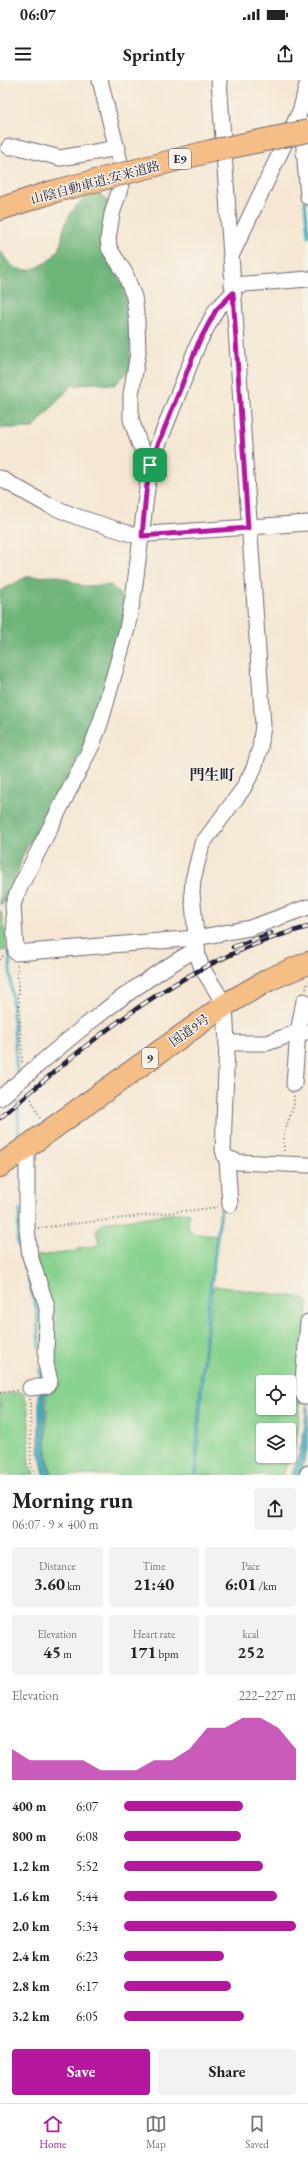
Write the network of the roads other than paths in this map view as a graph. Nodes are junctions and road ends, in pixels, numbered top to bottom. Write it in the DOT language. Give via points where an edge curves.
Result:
graph roads {
  1 [pos="100,80"];
  2 [pos="219,80"];
  3 [pos="308,80"];
  4 [pos="301,109"];
  5 [pos="308,131"];
  6 [pos="10,147"];
  7 [pos="118,148"];
  8 [pos="308,197"];
  9 [pos="0,209"];
  10 [pos="231,256"];
  11 [pos="308,279"];
  12 [pos="233,289"];
  13 [pos="150,465"];
  14 [pos="0,478"];
  15 [pos="308,523"];
  16 [pos="248,528"];
  17 [pos="139,536"];
  18 [pos="308,907"];
  19 [pos="196,943"];
  20 [pos="308,963"];
  21 [pos="304,1001"];
  22 [pos="225,1005"];
  23 [pos="303,1032"];
  24 [pos="226,1043"];
  25 [pos="294,1084"];
  26 [pos="0,1098"];
  27 [pos="27,1147"];
  28 [pos="227,1158"];
  29 [pos="308,1165"];
  30 [pos="0,1166"];
  31 [pos="230,1204"];
  32 [pos="308,1322"];
  33 [pos="36,1388"];
  34 [pos="307,1396"];
  1 -- 7 [label="street"];
  2 -- 10 [label="street"];
  3 -- 4 [label="street"];
  4 -- 8 [label="street"];
  4 -- 10 [label="street"];
  5 -- 9 [label="highway, 山陰自動車道;安来道路 / E9, bridge" via="211,151 52,192"];
  6 -- 7 [label="street" via="60,158"];
  7 -- 13 [label="street" via="121,185 112,214 109,248 125,273 134,297 138,354 131,394 131,419"];
  10 -- 12 [label="street"];
  11 -- 12 [label="street"];
  12 -- 13 [label="street" via="216,310 198,344"];
  12 -- 16 [label="street"];
  13 -- 17 [label="street"];
  14 -- 17 [label="street" via="53,507"];
  15 -- 16 [label="street"];
  16 -- 17 [label="street"];
  16 -- 19 [label="street" via="261,691 262,737 258,759 250,776 210,832 198,855 192,893"];
  17 -- 19 [label="street" via="127,629 101,721 92,745 17,893 13,905 11,954"];
  18 -- 19 [label="street" via="250,928"];
  19 -- 22 [label="street" via="202,968"];
  19 -- 26 [label="street" via="24,1075"];
  20 -- 22 [label="highway, 国道9号 / 9" via="270,979"];
  21 -- 23 [label="street"];
  22 -- 24 [label="street"];
  22 -- 27 [label="highway, 国道9号 / 9"];
  23 -- 24 [label="street" via="266,1044"];
  23 -- 25 [label="street"];
  24 -- 28 [label="street" via="223,1150"];
  27 -- 30 [label="highway, 国道9号 / 9"];
  27 -- 33 [label="street" via="27,1229 30,1256 47,1307 46,1364 50,1381 49,1384"];
  28 -- 29 [label="street" via="238,1162"];
  28 -- 31 [label="street"];
  32 -- 34 [label="street" via="302,1392"];
}
